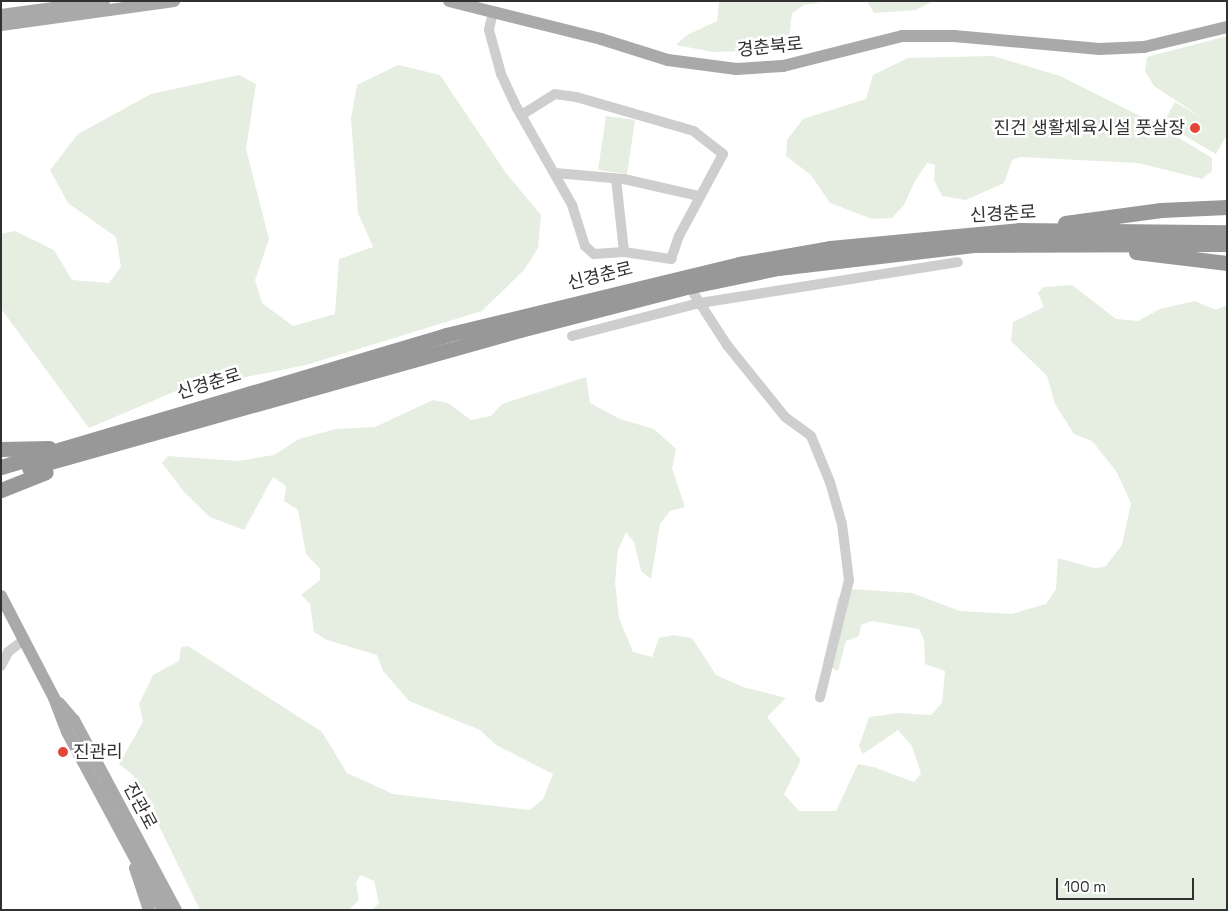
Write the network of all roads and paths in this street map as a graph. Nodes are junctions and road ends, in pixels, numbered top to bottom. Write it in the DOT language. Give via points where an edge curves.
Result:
graph roads {
  1 [pos="104,1"];
  2 [pos="174,1"];
  3 [pos="449,1"];
  4 [pos="493,12"];
  5 [pos="1,15"];
  6 [pos="1,25"];
  7 [pos="1227,26"];
  8 [pos="521,115"];
  9 [pos="555,173"];
  10 [pos="616,179"];
  11 [pos="699,196"];
  12 [pos="1227,207"];
  13 [pos="1019,230"];
  14 [pos="1227,232"];
  15 [pos="1043,243"];
  16 [pos="1227,244"];
  17 [pos="624,252"];
  18 [pos="958,262"];
  19 [pos="1227,263"];
  20 [pos="697,299"];
  21 [pos="572,336"];
  22 [pos="58,448"];
  23 [pos="1,449"];
  24 [pos="94,452"];
  25 [pos="1,467"];
  26 [pos="1,476"];
  27 [pos="1,490"];
  28 [pos="1,596"];
  29 [pos="25,639"];
  30 [pos="1,666"];
  31 [pos="820,697"];
  32 [pos="54,698"];
  33 [pos="131,851"];
  34 [pos="149,910"];
  35 [pos="164,910"];
  36 [pos="176,910"];
  1 -- 5 [label="main road"];
  2 -- 6 [label="main road"];
  3 -- 4 [label="main road, 경춘북로"];
  4 -- 7 [label="main road, 경춘북로" via="601,38 668,60 736,69 783,66 902,36 954,36 1098,49 1144,47"];
  4 -- 8 [label="street" via="489,30 502,74"];
  8 -- 9 [label="street"];
  8 -- 11 [label="street" via="555,94 694,130 724,154"];
  9 -- 10 [label="street"];
  9 -- 17 [label="street" via="572,205 585,246 594,254"];
  10 -- 11 [label="street"];
  10 -- 17 [label="street"];
  11 -- 17 [label="street" via="674,263"];
  12 -- 13 [label="highway" via="1161,210"];
  13 -- 14 [label="highway, 신경춘로"];
  13 -- 22 [label="highway, 신경춘로" via="830,248 664,280 446,334"];
  15 -- 16 [label="highway, 신경춘로"];
  15 -- 19 [label="highway"];
  15 -- 24 [label="highway, 신경춘로" via="974,244 892,252 778,268 682,288 433,353"];
  18 -- 20 [label="street"];
  20 -- 21 [label="street"];
  20 -- 31 [label="street" via="784,417 811,436 830,482 842,524 849,580"];
  22 -- 23 [label="highway"];
  22 -- 25 [label="highway, 신경춘로"];
  24 -- 26 [label="highway"];
  24 -- 27 [label="highway"];
  28 -- 29 [label="main road, 진관로"];
  29 -- 30 [label="street" via="8,652"];
  29 -- 32 [label="main road, 진관로"];
  32 -- 33 [label="main road, 진관로" via="67,732"];
  32 -- 36 [label="main road, 진관로" via="74,720"];
  33 -- 34 [label="main road"];
  33 -- 35 [label="main road, 진관로"];
}
